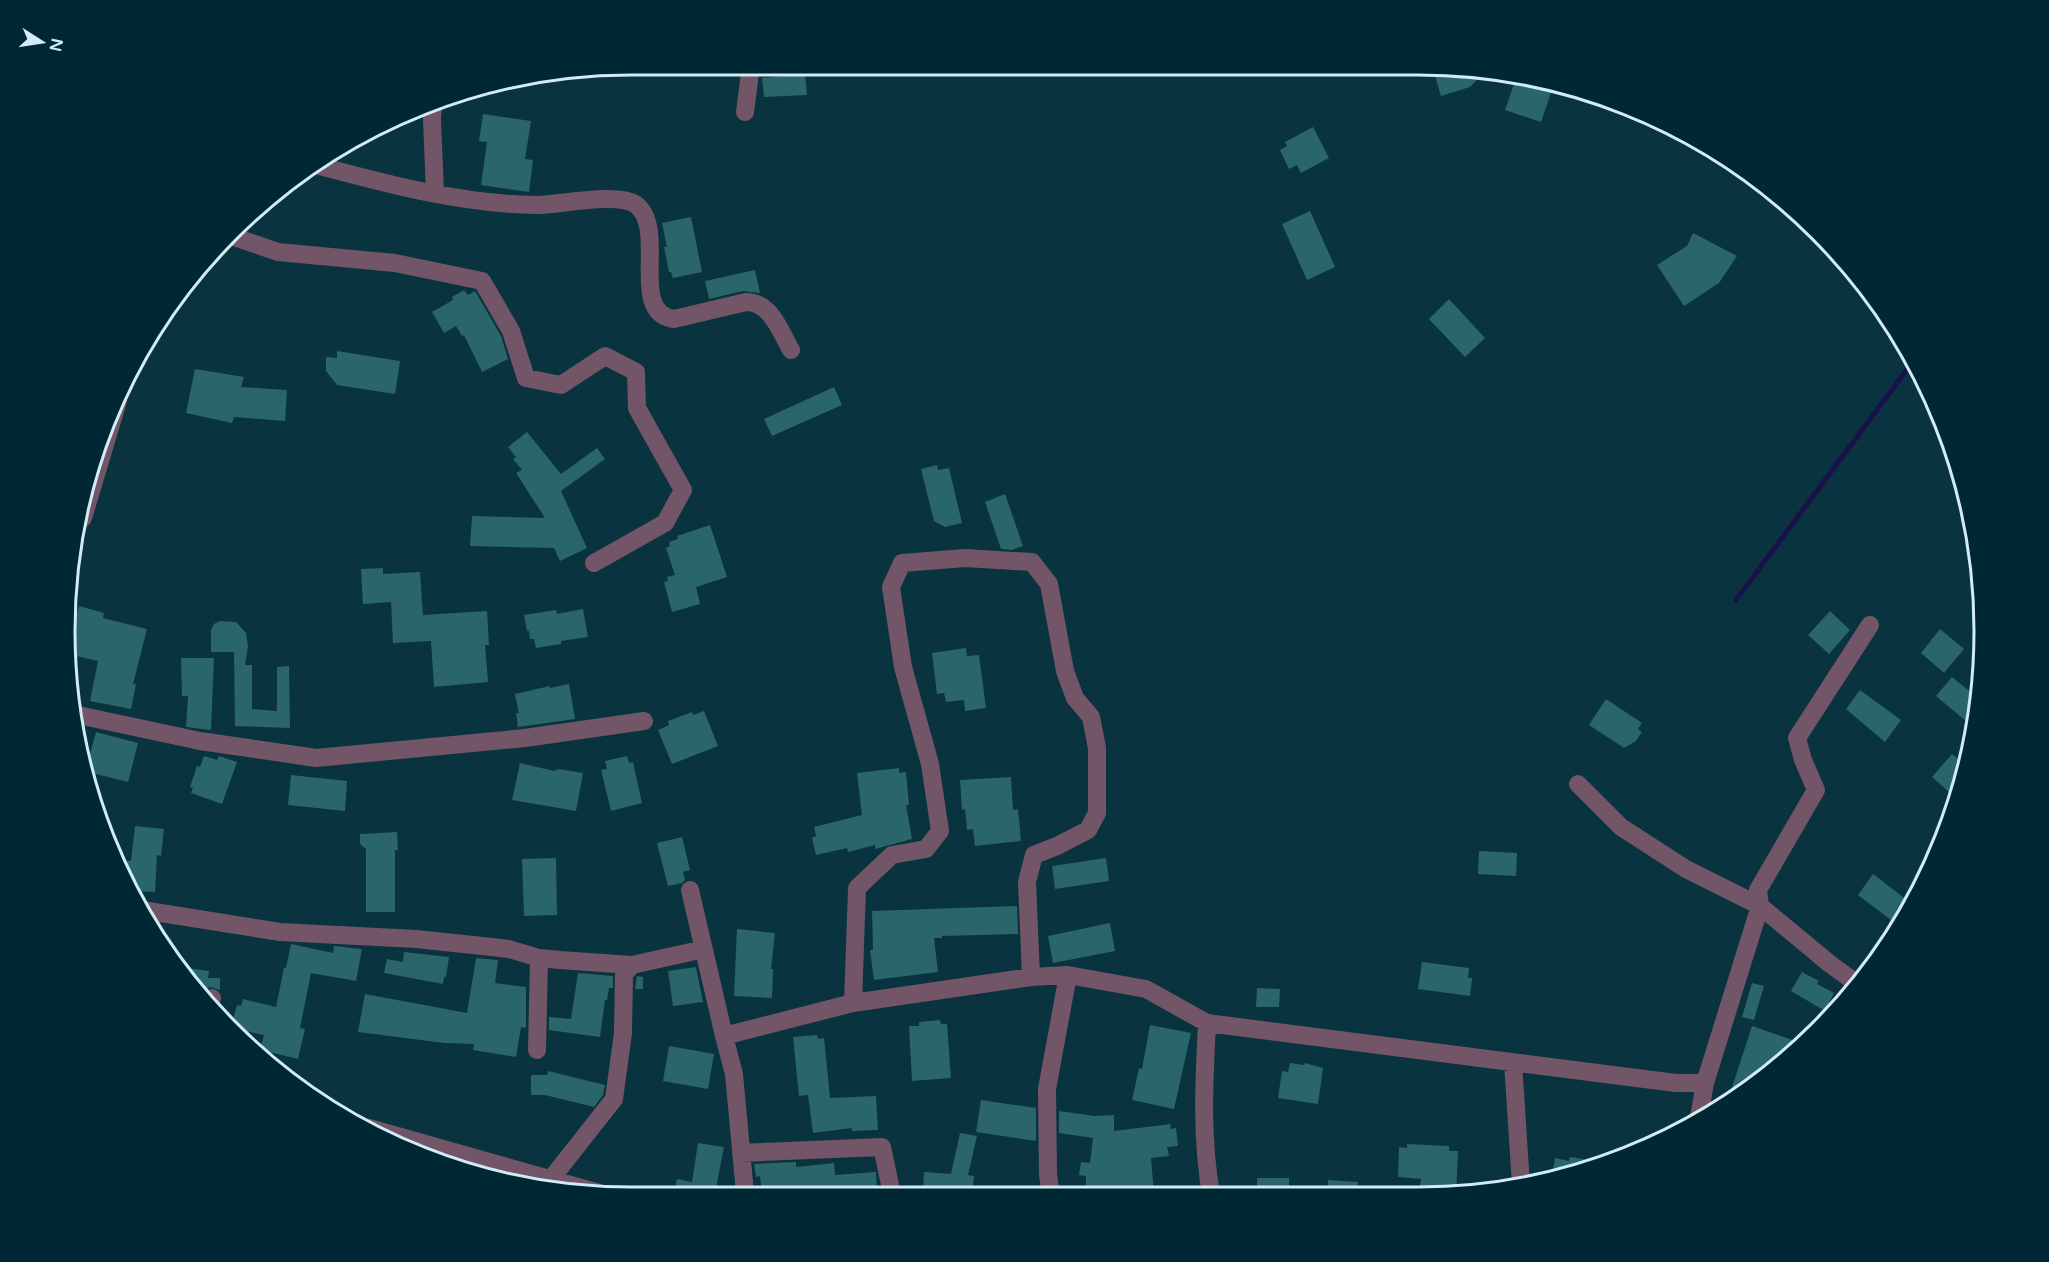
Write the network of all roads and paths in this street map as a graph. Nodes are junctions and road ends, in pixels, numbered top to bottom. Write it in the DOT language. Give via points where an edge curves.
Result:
graph roads {
  1 [pos="750,75"];
  2 [pos="432,112"];
  3 [pos="745,112"];
  4 [pos="325,167"];
  5 [pos="435,193"];
  6 [pos="238,238"];
  7 [pos="791,350"];
  8 [pos="594,563"];
  9 [pos="1870,625"];
  10 [pos="82,716"];
  11 [pos="644,721"];
  12 [pos="1578,784"];
  13 [pos="690,890"];
  14 [pos="1760,906"];
  15 [pos="151,911"];
  16 [pos="704,949"];
  17 [pos="539,958"];
  18 [pos="632,964"];
  19 [pos="1068,975"];
  20 [pos="1031,977"];
  21 [pos="1851,979"];
  22 [pos="853,1003"];
  23 [pos="1207,1023"];
  24 [pos="724,1036"];
  25 [pos="537,1050"];
  26 [pos="1513,1062"];
  27 [pos="1704,1083"];
  28 [pos="1700,1110"];
  29 [pos="414,1143"];
  30 [pos="741,1153"];
  31 [pos="1520,1177"];
  32 [pos="551,1179"];
  33 [pos="563,1183"];
  34 [pos="744,1187"];
  35 [pos="891,1187"];
  36 [pos="1050,1187"];
  37 [pos="1210,1187"];
  1 -- 3 [label="street"];
  2 -- 5 [label="street"];
  4 -- 5 [label="street"];
  5 -- 7 [label="street" via="525,205 625,200 636,205 645,217 650,236 650,290 658,313 674,319 755,302 767,310"];
  6 -- 8 [label="street" via="278,252 395,263 482,281 512,331 526,378 561,385 605,356 636,372 637,408 683,490 665,523"];
  9 -- 14 [label="street" via="1797,738 1816,790 1758,890"];
  10 -- 11 [label="street" via="200,741 316,758 525,738"];
  12 -- 14 [label="street" via="1621,827 1686,869"];
  13 -- 16 [label="street"];
  14 -- 21 [label="street"];
  14 -- 27 [label="street"];
  15 -- 17 [label="street" via="280,932 416,939 509,949"];
  16 -- 18 [label="street"];
  16 -- 24 [label="street"];
  17 -- 18 [label="street"];
  17 -- 25 [label="street"];
  18 -- 32 [label="street" via="624,974 623,1033 614,1099"];
  19 -- 20 [label="street"];
  19 -- 23 [label="street" via="1146,988"];
  19 -- 36 [label="street" via="1047,1089"];
  20 -- 22 [label="street"];
  20 -- 22 [label="street" via="1027,882 1034,855 1088,830 1097,813 1097,748 1091,717 1075,698 1065,671 1050,584 1032,562 965,558 902,563 891,587 903,667 930,764 940,831 926,849 892,855 857,888"];
  22 -- 24 [label="street"];
  23 -- 26 [label="street"];
  23 -- 37 [label="street" via="1202,1103"];
  24 -- 30 [label="street" via="734,1074"];
  26 -- 27 [label="street" via="1676,1083"];
  26 -- 31 [label="street"];
  27 -- 28 [label="street"];
  29 -- 32 [label="street"];
  30 -- 34 [label="street"];
  30 -- 35 [label="street" via="882,1147"];
  32 -- 33 [label="street"];
}
